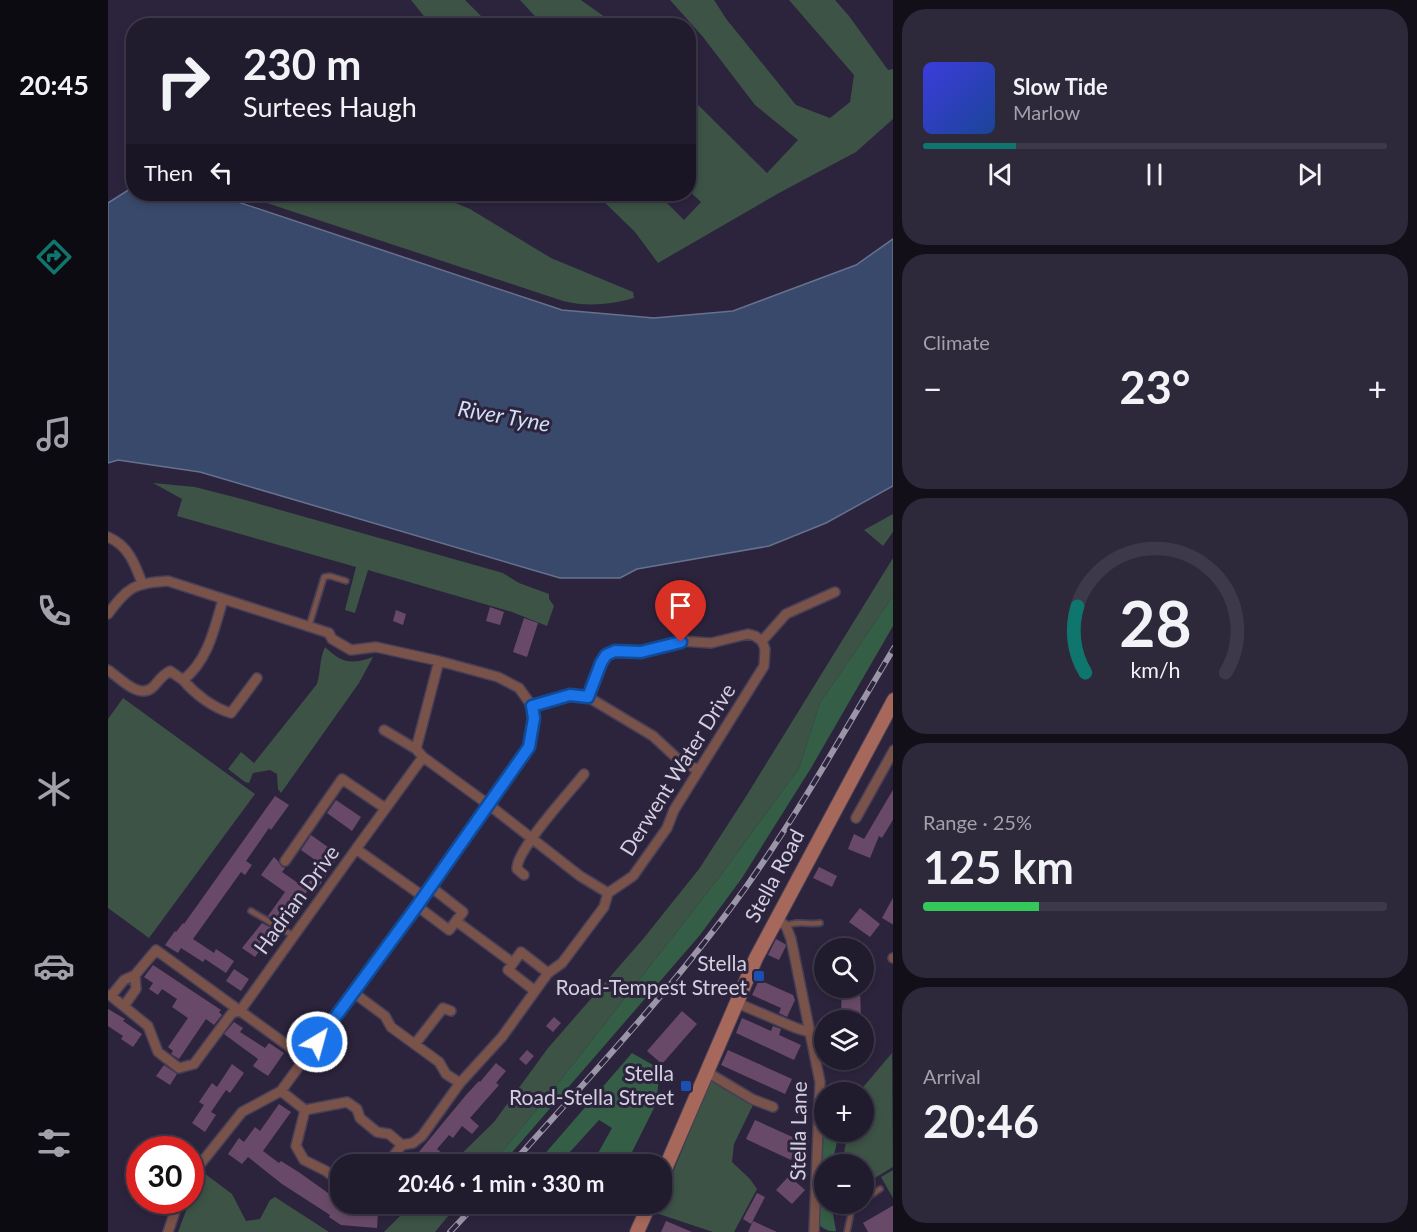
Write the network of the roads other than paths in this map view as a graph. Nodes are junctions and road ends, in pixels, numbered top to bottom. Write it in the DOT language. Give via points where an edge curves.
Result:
graph roads {
  1 [pos="108,537"];
  2 [pos="346,581"];
  3 [pos="142,583"];
  4 [pos="835,592"];
  5 [pos="223,599"];
  6 [pos="108,614"];
  7 [pos="309,626"];
  8 [pos="762,641"];
  9 [pos="439,660"];
  10 [pos="108,670"];
  11 [pos="257,678"];
  12 [pos="183,680"];
  13 [pos="588,697"];
  14 [pos="893,702"];
  15 [pos="532,706"];
  16 [pos="384,730"];
  17 [pos="416,749"];
  18 [pos="893,752"];
  19 [pos="423,757"];
  20 [pos="699,770"];
  21 [pos="584,774"];
  22 [pos="489,804"];
  23 [pos="385,808"];
  24 [pos="856,818"];
  25 [pos="532,839"];
  26 [pos="356,849"];
  27 [pos="285,861"];
  28 [pos="524,875"];
  29 [pos="430,887"];
  30 [pos="608,893"];
  31 [pos="423,897"];
  32 [pos="417,906"];
  33 [pos="251,911"];
  34 [pos="456,921"];
  35 [pos="781,923"];
  36 [pos="820,923"];
  37 [pos="294,936"];
  38 [pos="513,963"];
  39 [pos="548,973"];
  40 [pos="135,975"];
  41 [pos="535,991"];
  42 [pos="354,993"];
  43 [pos="110,995"];
  44 [pos="737,1003"];
  45 [pos="124,1006"];
  46 [pos="240,1011"];
  47 [pos="451,1011"];
  48 [pos="809,1032"];
  49 [pos="415,1044"];
  50 [pos="305,1058"];
  51 [pos="707,1072"];
  52 [pos="460,1083"];
  53 [pos="281,1091"];
  54 [pos="773,1107"];
  55 [pos="305,1110"];
  56 [pos="402,1145"];
  57 [pos="395,1154"];
  58 [pos="672,1154"];
  59 [pos="204,1160"];
  60 [pos="330,1174"];
  61 [pos="880,1189"];
  62 [pos="874,1193"];
  63 [pos="174,1214"];
  64 [pos="645,1214"];
  65 [pos="851,1214"];
  66 [pos="168,1232"];
  67 [pos="637,1232"];
  68 [pos="815,1232"];
  69 [pos="847,1232"];
  1 -- 3 [label="street" via="122,545"];
  2 -- 7 [label="lane" via="324,577"];
  3 -- 5 [label="street" via="168,581"];
  3 -- 6 [label="street" via="121,596"];
  4 -- 8 [label="street" via="786,614"];
  5 -- 7 [label="street"];
  5 -- 12 [label="street" via="204,655"];
  7 -- 9 [label="street" via="329,633 351,650 376,647"];
  8 -- 13 [label="street" via="748,634 711,643 669,644 641,652 615,651 601,663"];
  8 -- 20 [label="street, Derwent Water Drive" via="764,666"];
  9 -- 15 [label="street" via="498,677 519,688"];
  9 -- 17 [label="street"];
  10 -- 12 [label="street" via="137,691 145,692 170,671"];
  11 -- 12 [label="street" via="231,713 220,710"];
  13 -- 15 [label="street" via="570,695"];
  13 -- 20 [label="street" via="653,736 681,762"];
  14 -- 35 [label="main road, Stella Road"];
  15 -- 22 [label="street" via="529,747"];
  16 -- 17 [label="street"];
  17 -- 19 [label="street"];
  18 -- 24 [label="street"];
  19 -- 22 [label="street"];
  19 -- 23 [label="street"];
  20 -- 30 [label="street, Derwent Water Drive" via="667,828 633,876"];
  21 -- 25 [label="street"];
  22 -- 25 [label="street"];
  22 -- 29 [label="street"];
  23 -- 26 [label="street"];
  23 -- 27 [label="street" via="342,779"];
  25 -- 28 [label="street" via="516,861 516,869"];
  25 -- 30 [label="street"];
  26 -- 31 [label="street, Hadrian Drive"];
  26 -- 37 [label="street, Hadrian Drive"];
  29 -- 31 [label="street"];
  29 -- 34 [label="street" via="463,912"];
  30 -- 39 [label="street, Derwent Water Drive" via="604,907 562,963"];
  31 -- 32 [label="street"];
  32 -- 34 [label="street" via="449,930"];
  32 -- 42 [label="street"];
  33 -- 37 [label="lane"];
  34 -- 38 [label="street"];
  35 -- 36 [label="lane"];
  35 -- 44 [label="main road, Stella Road" via="756,958"];
  35 -- 48 [label="street, Stella Lane" via="791,939"];
  37 -- 46 [label="street, Hadrian Drive"];
  38 -- 39 [label="street" via="521,952"];
  38 -- 41 [label="street" via="508,970"];
  39 -- 41 [label="street, Derwent Water Drive"];
  40 -- 43 [label="street"];
  40 -- 45 [label="street" via="136,989"];
  40 -- 46 [label="street" via="156,951"];
  41 -- 52 [label="street, Derwent Water Drive" via="502,1037"];
  42 -- 49 [label="street"];
  42 -- 50 [label="street"];
  43 -- 45 [label="street"];
  44 -- 48 [label="street"];
  44 -- 51 [label="main road, Stella Road"];
  45 -- 46 [label="street, Hadrian Drive" via="148,1026 158,1052 179,1068 194,1064 231,1013"];
  46 -- 50 [label="street"];
  47 -- 49 [label="street" via="443,1008"];
  48 -- 68 [label="street, Stella Lane" via="820,1082"];
  49 -- 52 [label="street"];
  50 -- 53 [label="street"];
  51 -- 54 [label="street"];
  51 -- 58 [label="main road, Stella Road"];
  52 -- 56 [label="street, Derwent Water Drive" via="422,1136"];
  53 -- 55 [label="street"];
  53 -- 59 [label="street" via="242,1112"];
  55 -- 56 [label="street" via="347,1102 377,1132 389,1134"];
  55 -- 60 [label="street" via="296,1146 304,1160"];
  56 -- 57 [label="street, Derwent Water Drive"];
  61 -- 62 [label="lane"];
  63 -- 66 [label="street"];
  64 -- 67 [label="main road"];
  65 -- 69 [label="lane"];
}
